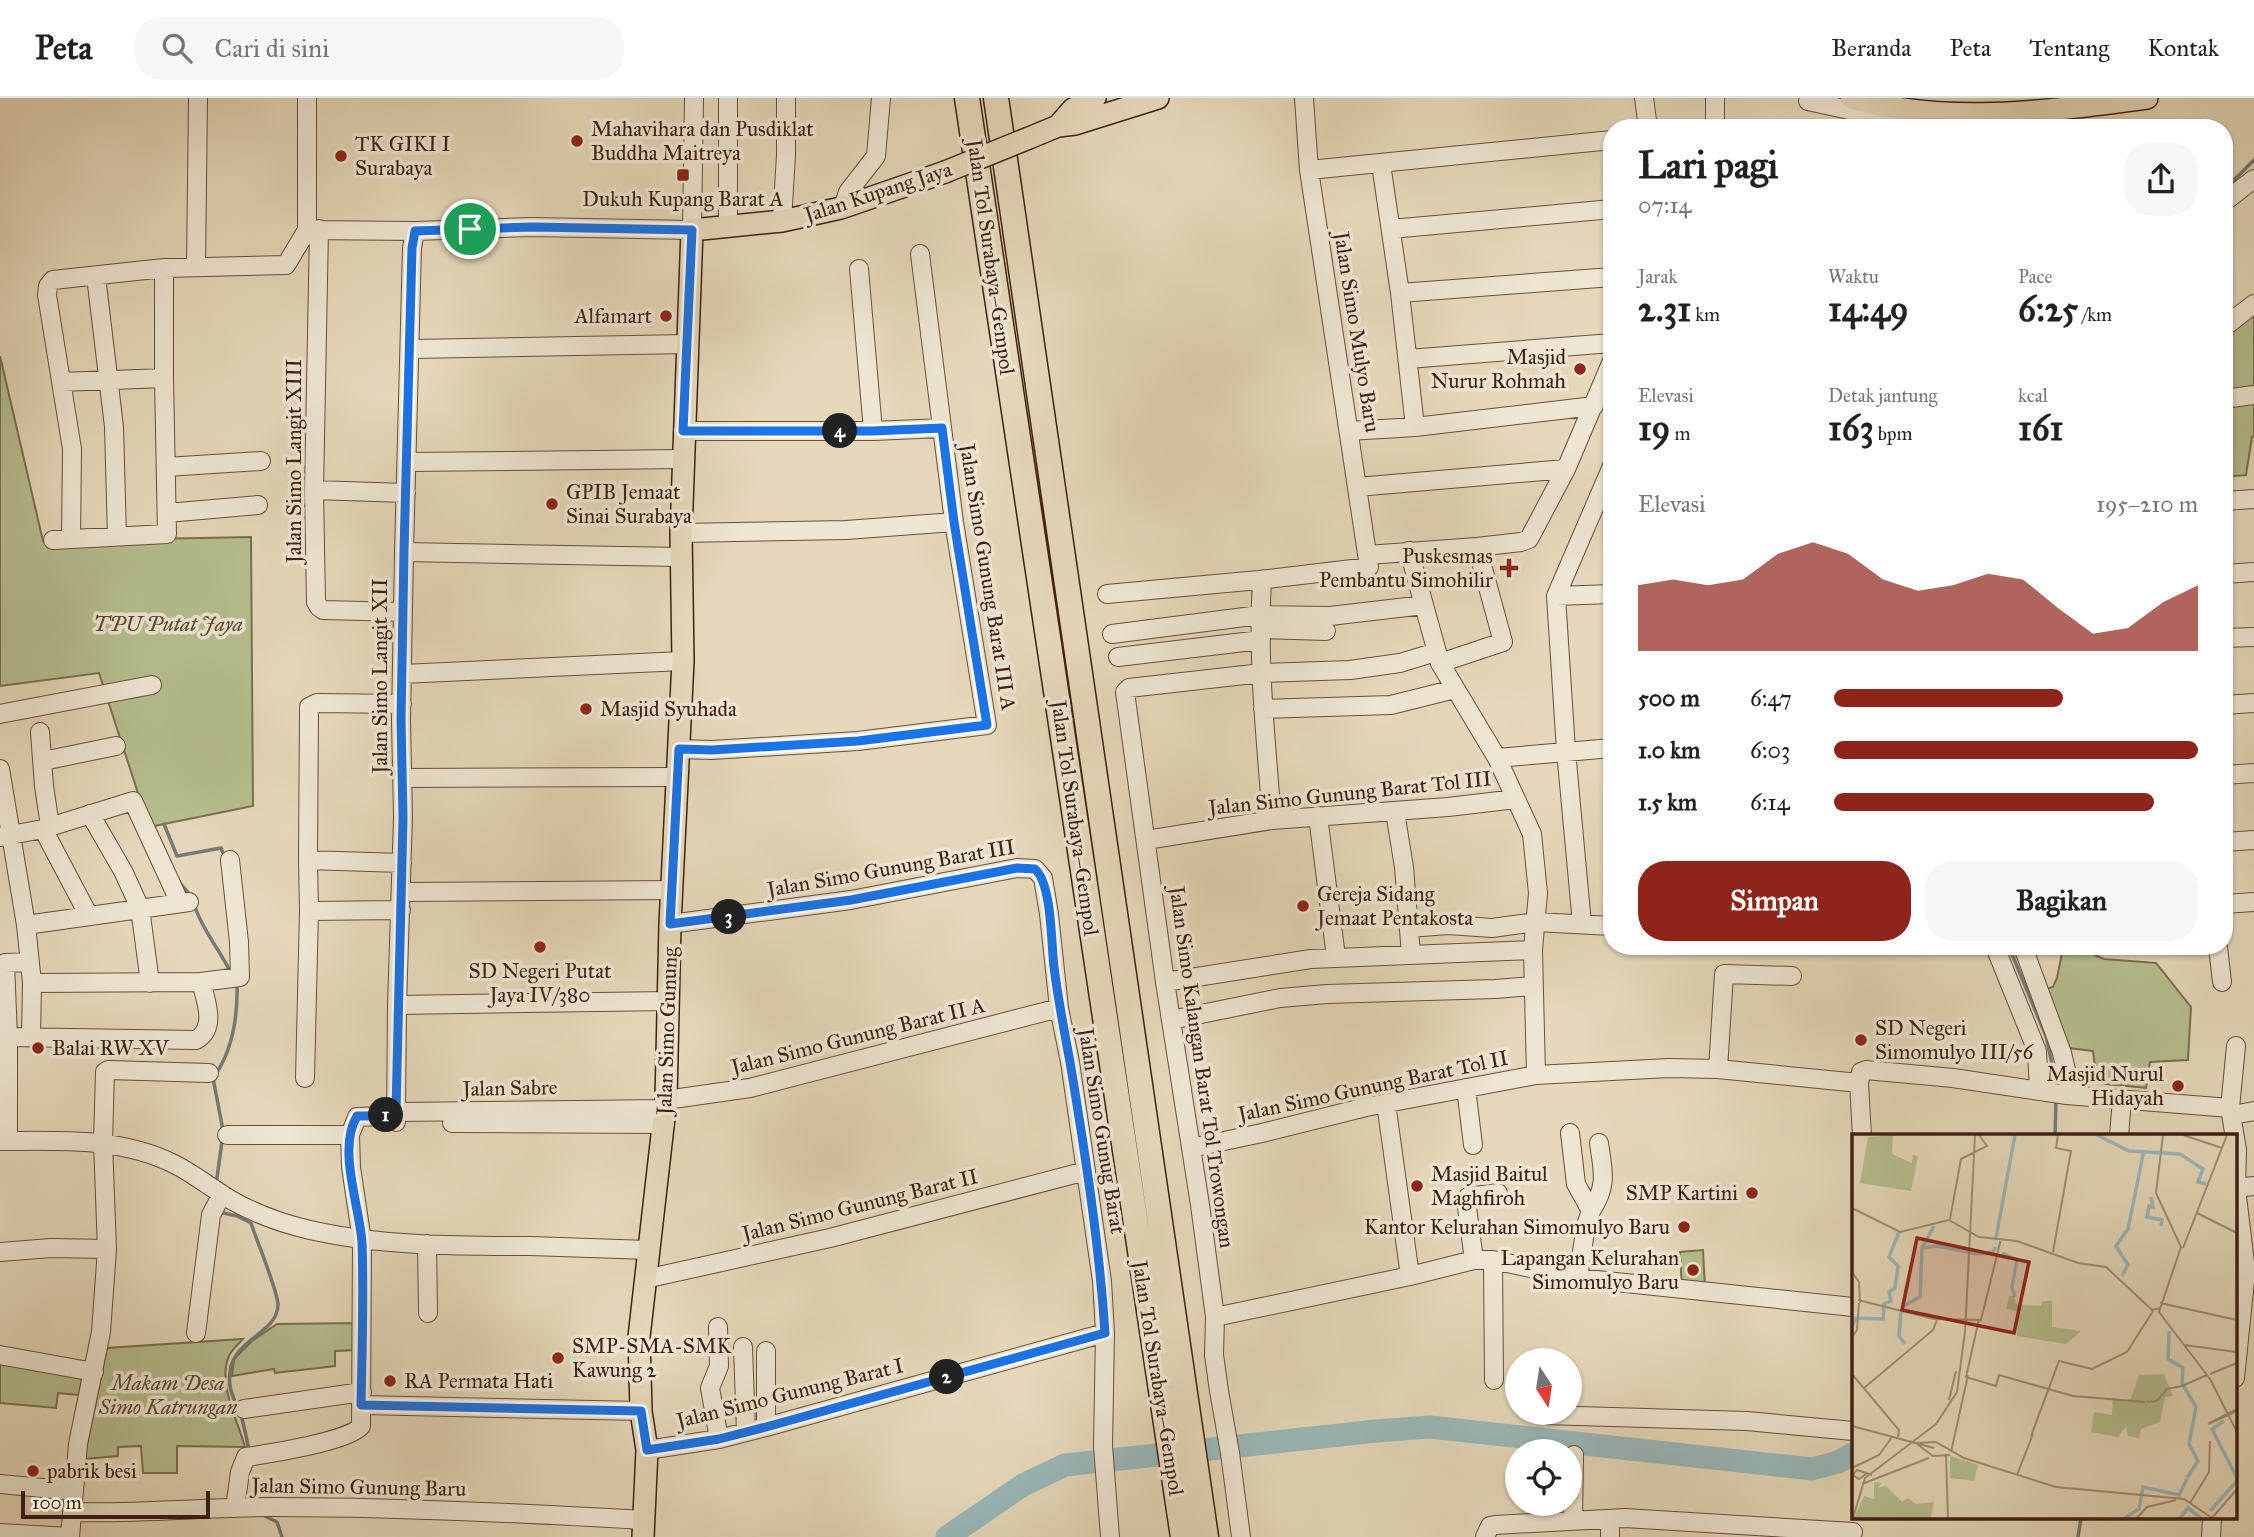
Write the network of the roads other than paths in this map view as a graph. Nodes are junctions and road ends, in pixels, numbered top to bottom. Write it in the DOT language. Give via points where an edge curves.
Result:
graph roads {
  1 [pos="198,98"];
  2 [pos="307,98"];
  3 [pos="694,98"];
  4 [pos="727,98"];
  5 [pos="786,98"];
  6 [pos="881,98"];
  7 [pos="967,98"];
  8 [pos="996,98"];
  9 [pos="1158,98"];
  10 [pos="1304,98"];
  11 [pos="1644,98"];
  12 [pos="1715,98"];
  13 [pos="2147,98"];
  14 [pos="1805,99"];
  15 [pos="1859,99"];
  16 [pos="2111,100"];
  17 [pos="1080,109"];
  18 [pos="1647,119"];
  19 [pos="1715,119"];
  20 [pos="1892,119"];
  21 [pos="1603,141"];
  22 [pos="1381,164"];
  23 [pos="1309,170"];
  24 [pos="2254,179"];
  25 [pos="2233,195"];
  26 [pos="843,207"];
  27 [pos="1603,210"];
  28 [pos="782,221"];
  29 [pos="728,226"];
  30 [pos="313,229"];
  31 [pos="1391,229"];
  32 [pos="692,230"];
  33 [pos="415,231"];
  34 [pos="920,254"];
  35 [pos="319,264"];
  36 [pos="286,265"];
  37 [pos="196,267"];
  38 [pos="164,268"];
  39 [pos="859,269"];
  40 [pos="96,276"];
  41 [pos="1603,278"];
  42 [pos="1400,293"];
  43 [pos="2254,304"];
  44 [pos="2233,320"];
  45 [pos="688,344"];
  46 [pos="1603,344"];
  47 [pos="411,349"];
  48 [pos="1408,359"];
  49 [pos="164,378"];
  50 [pos="109,379"];
  51 [pos="61,382"];
  52 [pos="1603,384"];
  53 [pos="2254,395"];
  54 [pos="2233,398"];
  55 [pos="1594,406"];
  56 [pos="1415,427"];
  57 [pos="942,428"];
  58 [pos="683,431"];
  59 [pos="873,431"];
  60 [pos="1349,431"];
  61 [pos="683,459"];
  62 [pos="261,461"];
  63 [pos="408,462"];
  64 [pos="166,467"];
  65 [pos="1566,469"];
  66 [pos="1357,487"];
  67 [pos="1603,487"];
  68 [pos="314,490"];
  69 [pos="406,494"];
  70 [pos="2254,499"];
  71 [pos="2233,500"];
  72 [pos="258,505"];
  73 [pos="167,513"];
  74 [pos="954,522"];
  75 [pos="681,533"];
  76 [pos="117,537"];
  77 [pos="1477,547"];
  78 [pos="404,551"];
  79 [pos="1409,551"];
  80 [pos="681,557"];
  81 [pos="1366,562"];
  82 [pos="2254,572"];
  83 [pos="2233,574"];
  84 [pos="1262,580"];
  85 [pos="1107,594"];
  86 [pos="1603,594"];
  87 [pos="1556,596"];
  88 [pos="1424,604"];
  89 [pos="403,612"];
  90 [pos="1261,628"];
  91 [pos="1326,631"];
  92 [pos="1112,634"];
  93 [pos="2254,637"];
  94 [pos="2233,638"];
  95 [pos="1118,657"];
  96 [pos="1438,658"];
  97 [pos="683,661"];
  98 [pos="1262,673"];
  99 [pos="402,674"];
  100 [pos="152,685"];
  101 [pos="1455,689"];
  102 [pos="2254,703"];
  103 [pos="402,704"];
  104 [pos="2233,704"];
  105 [pos="1263,709"];
  106 [pos="0,714"];
  107 [pos="40,732"];
  108 [pos="116,746"];
  109 [pos="679,749"];
  110 [pos="1603,749"];
  111 [pos="1566,751"];
  112 [pos="1497,758"];
  113 [pos="43,761"];
  114 [pos="0,769"];
  115 [pos="2254,773"];
  116 [pos="2233,774"];
  117 [pos="677,776"];
  118 [pos="402,778"];
  119 [pos="1516,799"];
  120 [pos="1395,812"];
  121 [pos="90,814"];
  122 [pos="1318,816"];
  123 [pos="1272,820"];
  124 [pos="47,827"];
  125 [pos="6,837"];
  126 [pos="1146,840"];
  127 [pos="2254,840"];
  128 [pos="2233,841"];
  129 [pos="230,860"];
  130 [pos="308,860"];
  131 [pos="402,863"];
  132 [pos="1035,869"];
  133 [pos="673,890"];
  134 [pos="401,901"];
  135 [pos="2254,902"];
  136 [pos="2233,903"];
  137 [pos="140,908"];
  138 [pos="309,911"];
  139 [pos="89,916"];
  140 [pos="1536,922"];
  141 [pos="670,924"];
  142 [pos="1582,924"];
  143 [pos="26,925"];
  144 [pos="1603,925"];
  145 [pos="1409,928"];
  146 [pos="1533,950"];
  147 [pos="1411,955"];
  148 [pos="1998,955"];
  149 [pos="2026,955"];
  150 [pos="2219,955"];
  151 [pos="1336,957"];
  152 [pos="30,962"];
  153 [pos="1792,976"];
  154 [pos="201,982"];
  155 [pos="1165,982"];
  156 [pos="2222,982"];
  157 [pos="32,983"];
  158 [pos="150,983"];
  159 [pos="1533,986"];
  160 [pos="669,1001"];
  161 [pos="397,1005"];
  162 [pos="1059,1008"];
  163 [pos="1171,1020"];
  164 [pos="8,1037"];
  165 [pos="31,1037"];
  166 [pos="2236,1046"];
  167 [pos="4,1060"];
  168 [pos="1718,1069"];
  169 [pos="209,1073"];
  170 [pos="1536,1075"];
  171 [pos="305,1078"];
  172 [pos="1859,1083"];
  173 [pos="1466,1088"];
  174 [pos="2043,1091"];
  175 [pos="2070,1095"];
  176 [pos="2122,1099"];
  177 [pos="1386,1103"];
  178 [pos="666,1111"];
  179 [pos="2230,1111"];
  180 [pos="2254,1111"];
  181 [pos="392,1116"];
  182 [pos="353,1127"];
  183 [pos="1570,1133"];
  184 [pos="1862,1134"];
  185 [pos="2119,1134"];
  186 [pos="2234,1134"];
  187 [pos="227,1135"];
  188 [pos="4,1141"];
  189 [pos="103,1143"];
  190 [pos="1599,1143"];
  191 [pos="2236,1144"];
  192 [pos="1473,1145"];
  193 [pos="1191,1148"];
  194 [pos="1086,1171"];
  195 [pos="2245,1187"];
  196 [pos="1498,1193"];
  197 [pos="217,1197"];
  198 [pos="1591,1211"];
  199 [pos="362,1241"];
  200 [pos="427,1244"];
  201 [pos="107,1250"];
  202 [pos="649,1250"];
  203 [pos="0,1252"];
  204 [pos="1474,1260"];
  205 [pos="1493,1260"];
  206 [pos="2250,1271"];
  207 [pos="1410,1276"];
  208 [pos="1578,1278"];
  209 [pos="645,1279"];
  210 [pos="1852,1307"];
  211 [pos="428,1312"];
  212 [pos="1215,1317"];
  213 [pos="718,1327"];
  214 [pos="196,1333"];
  215 [pos="1105,1333"];
  216 [pos="2237,1345"];
  217 [pos="743,1347"];
  218 [pos="766,1351"];
  219 [pos="0,1355"];
  220 [pos="94,1372"];
  221 [pos="1494,1380"];
  222 [pos="361,1399"];
  223 [pos="244,1409"];
  224 [pos="641,1411"];
  225 [pos="1582,1416"];
  226 [pos="766,1427"];
  227 [pos="1852,1431"];
  228 [pos="746,1432"];
  229 [pos="719,1439"];
  230 [pos="647,1450"];
  231 [pos="1181,1451"];
  232 [pos="0,1484"];
  233 [pos="74,1491"];
  234 [pos="243,1508"];
  235 [pos="72,1512"];
  236 [pos="1573,1516"];
  237 [pos="1573,1521"];
  238 [pos="1610,1528"];
  239 [pos="644,1529"];
  240 [pos="1853,1529"];
  241 [pos="0,1533"];
  242 [pos="70,1537"];
  243 [pos="1110,1537"];
  244 [pos="1182,1537"];
  245 [pos="1206,1537"];
  246 [pos="1241,1537"];
  247 [pos="1485,1537"];
  1 -- 37 [label="street"];
  2 -- 30 [label="street, Jalan Simo Langit XIII"];
  3 -- 32 [label="street"];
  4 -- 29 [label="street"];
  5 -- 28 [label="street"];
  6 -- 26 [label="street" via="876,156"];
  7 -- 231 [label="highway, Jalan Tol Surabaya–Gempol"];
  8 -- 231 [label="highway, Jalan Tol Surabaya–Gempol"];
  9 -- 17 [label="main road, Jalan Kupang Jaya"];
  10 -- 23 [label="street, Jalan Simo Mulyo Baru"];
  11 -- 18 [label="street"];
  12 -- 19 [label="street"];
  13 -- 16 [label="main road"];
  14 -- 20 [label="street"];
  15 -- 16 [label="main road" via="1925,112 1980,114 2021,114"];
  17 -- 26 [label="main road, Jalan Kupang Jaya, bridge" via="1029,138"];
  21 -- 22 [label="street"];
  22 -- 23 [label="street"];
  22 -- 31 [label="street"];
  23 -- 60 [label="street, Jalan Simo Mulyo Baru"];
  24 -- 25 [label="street"];
  26 -- 28 [label="main road, Jalan Kupang Jaya"];
  27 -- 31 [label="street"];
  28 -- 29 [label="main road, Jalan Kupang Jaya"];
  29 -- 32 [label="main road, Jalan Kupang Jaya"];
  30 -- 33 [label="street"];
  30 -- 35 [label="street, Jalan Simo Langit XIII"];
  30 -- 36 [label="street"];
  31 -- 42 [label="street"];
  32 -- 33 [label="street" via="532,227"];
  32 -- 45 [label="main road, Jalan Simo Gunung"];
  33 -- 47 [label="street, Jalan Simo Langit XII"];
  34 -- 57 [label="street, Jalan Simo Gunung Barat III A"];
  35 -- 36 [label="street"];
  35 -- 68 [label="street, Jalan Simo Langit XIII"];
  36 -- 37 [label="street"];
  37 -- 38 [label="street"];
  38 -- 40 [label="street"];
  38 -- 49 [label="street"];
  39 -- 59 [label="street"];
  40 -- 50 [label="street"];
  40 -- 51 [label="street" via="53,280 47,286"];
  41 -- 42 [label="street"];
  42 -- 48 [label="street"];
  43 -- 44 [label="street"];
  45 -- 47 [label="street"];
  45 -- 58 [label="main road, Jalan Simo Gunung"];
  46 -- 48 [label="street"];
  47 -- 63 [label="street, Jalan Simo Langit XII"];
  48 -- 56 [label="street"];
  49 -- 50 [label="street"];
  49 -- 64 [label="street"];
  50 -- 51 [label="street"];
  50 -- 76 [label="street"];
  51 -- 76 [label="street" via="72,449 62,540"];
  52 -- 55 [label="street"];
  53 -- 54 [label="street"];
  55 -- 56 [label="street"];
  55 -- 65 [label="street"];
  56 -- 60 [label="street"];
  57 -- 59 [label="street"];
  57 -- 74 [label="street, Jalan Simo Gunung Barat III A"];
  58 -- 59 [label="street"];
  58 -- 61 [label="main road, Jalan Simo Gunung"];
  60 -- 66 [label="street, Jalan Simo Mulyo Baru"];
  61 -- 63 [label="street"];
  61 -- 75 [label="main road, Jalan Simo Gunung"];
  62 -- 64 [label="street"];
  63 -- 69 [label="street, Jalan Simo Langit XII"];
  64 -- 73 [label="street"];
  65 -- 66 [label="street"];
  65 -- 77 [label="street" via="1532,534 1521,542"];
  66 -- 81 [label="street, Jalan Simo Mulyo Baru"];
  67 -- 87 [label="street"];
  68 -- 69 [label="street"];
  68 -- 89 [label="street, Jalan Simo Langit XIII" via="318,607"];
  69 -- 78 [label="street, Jalan Simo Langit XII"];
  70 -- 71 [label="street"];
  72 -- 73 [label="street"];
  73 -- 76 [label="street" via="167,534"];
  74 -- 75 [label="street" via="846,530"];
  74 -- 109 [label="street, Jalan Simo Gunung Barat III A" via="987,725 858,741"];
  75 -- 80 [label="main road, Jalan Simo Gunung"];
  77 -- 79 [label="street"];
  77 -- 96 [label="street" via="1503,642"];
  78 -- 80 [label="street"];
  78 -- 89 [label="street, Jalan Simo Langit XII"];
  79 -- 81 [label="street"];
  79 -- 88 [label="street"];
  80 -- 97 [label="main road, Jalan Simo Gunung"];
  81 -- 84 [label="street"];
  82 -- 83 [label="street"];
  84 -- 85 [label="street"];
  84 -- 90 [label="street"];
  86 -- 87 [label="street"];
  87 -- 111 [label="street"];
  88 -- 90 [label="street"];
  88 -- 96 [label="street"];
  89 -- 99 [label="street, Jalan Simo Langit XII"];
  90 -- 91 [label="street"];
  90 -- 92 [label="street"];
  90 -- 95 [label="street"];
  90 -- 98 [label="street"];
  93 -- 94 [label="street"];
  96 -- 98 [label="street" via="1350,670"];
  96 -- 101 [label="street"];
  97 -- 99 [label="street"];
  97 -- 109 [label="main road, Jalan Simo Gunung"];
  98 -- 105 [label="street"];
  98 -- 126 [label="street, Jalan Simo Kalangan Barat Tol Trowongan" via="1129,688 1126,694"];
  99 -- 103 [label="street, Jalan Simo Langit XII"];
  100 -- 106 [label="street"];
  101 -- 105 [label="street" via="1391,705"];
  101 -- 112 [label="street"];
  102 -- 104 [label="street"];
  103 -- 118 [label="street, Jalan Simo Langit XII"];
  103 -- 130 [label="street" via="317,703 309,707"];
  105 -- 123 [label="street"];
  107 -- 113 [label="street"];
  108 -- 113 [label="street"];
  109 -- 117 [label="main road, Jalan Simo Gunung"];
  110 -- 111 [label="street"];
  111 -- 112 [label="street"];
  111 -- 142 [label="street"];
  112 -- 119 [label="street"];
  113 -- 124 [label="street"];
  114 -- 125 [label="street"];
  115 -- 116 [label="street"];
  117 -- 118 [label="street"];
  117 -- 133 [label="main road, Jalan Simo Gunung"];
  118 -- 131 [label="street, Jalan Simo Langit XII"];
  119 -- 120 [label="street, Jalan Simo Gunung Barat Tol III"];
  119 -- 140 [label="street" via="1532,834"];
  120 -- 122 [label="street, Jalan Simo Gunung Barat Tol III"];
  120 -- 145 [label="street"];
  121 -- 124 [label="street"];
  121 -- 137 [label="street"];
  121 -- 137 [label="street" via="133,801 186,903"];
  122 -- 123 [label="street, Jalan Simo Gunung Barat Tol III"];
  122 -- 151 [label="street"];
  123 -- 126 [label="street, Jalan Simo Gunung Barat Tol III"];
  124 -- 125 [label="street"];
  124 -- 139 [label="street"];
  125 -- 143 [label="street"];
  126 -- 155 [label="street, Jalan Simo Kalangan Barat Tol Trowongan"];
  127 -- 128 [label="street"];
  129 -- 154 [label="street" via="240,975"];
  130 -- 131 [label="street"];
  130 -- 138 [label="street"];
  131 -- 134 [label="street, Jalan Simo Langit XII"];
  132 -- 141 [label="street, Jalan Simo Gunung Barat III" via="1017,868 851,900"];
  132 -- 162 [label="street, Jalan Simo Gunug Barat" via="1043,878"];
  133 -- 134 [label="street"];
  133 -- 141 [label="main road, Jalan Simo Gunung"];
  134 -- 138 [label="street"];
  134 -- 161 [label="street, Jalan Simo Langit XII"];
  135 -- 136 [label="street"];
  137 -- 139 [label="street"];
  137 -- 158 [label="street"];
  138 -- 171 [label="street"];
  139 -- 143 [label="street"];
  140 -- 142 [label="street"];
  140 -- 145 [label="street" via="1492,928"];
  140 -- 146 [label="street"];
  141 -- 160 [label="main road, Jalan Simo Gunung"];
  142 -- 144 [label="street"];
  143 -- 152 [label="street"];
  145 -- 147 [label="street"];
  146 -- 147 [label="street"];
  146 -- 159 [label="street"];
  147 -- 151 [label="street"];
  148 -- 174 [label="street" via="2037,1051"];
  149 -- 175 [label="street" via="2062,1053"];
  150 -- 156 [label="street"];
  151 -- 155 [label="street"];
  152 -- 157 [label="street"];
  152 -- 164 [label="street" via="5,963"];
  153 -- 168 [label="street" via="1724,974"];
  154 -- 158 [label="street"];
  154 -- 165 [label="street" via="208,1027 196,1040"];
  155 -- 163 [label="street, Jalan Simo Kalangan Barat Tol Trowongan"];
  157 -- 158 [label="street"];
  157 -- 165 [label="street"];
  159 -- 163 [label="street" via="1280,998"];
  159 -- 170 [label="street"];
  160 -- 161 [label="street"];
  160 -- 178 [label="main road, Jalan Simo Gunung"];
  161 -- 181 [label="street, Jalan Simo Langit XII"];
  162 -- 178 [label="street, Jalan Simo Gunung Barat II A"];
  162 -- 194 [label="street, Jalan Simo Gunug Barat"];
  163 -- 193 [label="street, Jalan Simo Kalangan Barat Tol Trowongan"];
  164 -- 165 [label="street"];
  164 -- 167 [label="street"];
  166 -- 179 [label="street"];
  167 -- 188 [label="street"];
  168 -- 170 [label="street, Jalan Simo Gunung Barat Tol II"];
  168 -- 172 [label="street, Jalan Simo Gunung Barat Tol II"];
  169 -- 189 [label="street" via="107,1070"];
  170 -- 173 [label="street, Jalan Simo Gunung Barat Tol II"];
  172 -- 174 [label="street" via="1866,1070"];
  172 -- 184 [label="street"];
  173 -- 177 [label="street, Jalan Simo Gunung Barat Tol II"];
  173 -- 192 [label="street"];
  174 -- 175 [label="street"];
  175 -- 176 [label="street"];
  176 -- 179 [label="street"];
  176 -- 185 [label="street"];
  177 -- 193 [label="street, Jalan Simo Gunung Barat Tol II"];
  177 -- 207 [label="street"];
  178 -- 181 [label="street, Jalan Sabre"];
  178 -- 202 [label="main road, Jalan Simo Gunung"];
  179 -- 180 [label="street"];
  179 -- 186 [label="street"];
  181 -- 182 [label="street, Jalan Sabre" via="360,1116"];
  182 -- 187 [label="street, Jalan Sabre"];
  182 -- 199 [label="street" via="351,1167"];
  183 -- 198 [label="street" via="1576,1184"];
  188 -- 189 [label="street"];
  189 -- 197 [label="street" via="170,1162"];
  189 -- 201 [label="street"];
  190 -- 198 [label="street" via="1603,1180"];
  191 -- 195 [label="street"];
  193 -- 212 [label="street, Jalan Simo Kalangan Barat Tol Trowongan"];
  194 -- 209 [label="street, Jalan Simo Gunung Barat II" via="830,1238"];
  194 -- 215 [label="street, Jalan Simo Gunug Barat"];
  195 -- 206 [label="street"];
  196 -- 204 [label="street" via="1466,1200"];
  197 -- 199 [label="street" via="307,1229"];
  197 -- 214 [label="street"];
  198 -- 208 [label="street"];
  199 -- 200 [label="street"];
  199 -- 222 [label="street"];
  200 -- 202 [label="street"];
  200 -- 211 [label="street"];
  201 -- 203 [label="street"];
  201 -- 220 [label="street"];
  202 -- 209 [label="main road, Jalan Simo Gunung"];
  204 -- 205 [label="street"];
  204 -- 207 [label="street"];
  205 -- 208 [label="street"];
  205 -- 221 [label="street"];
  206 -- 216 [label="street"];
  207 -- 212 [label="street"];
  208 -- 210 [label="street"];
  209 -- 224 [label="main road, Jalan Simo Gunung" via="639,1337"];
  212 -- 246 [label="street, Jalan Simo Kalangan Barat Tol Trowongan" via="1214,1355"];
  213 -- 229 [label="street" via="719,1366 710,1388"];
  215 -- 226 [label="street, Jalan Simo Gunung Barat I"];
  215 -- 243 [label="street, Jalan Simo Gunug Barat" via="1102,1446"];
  217 -- 228 [label="street"];
  218 -- 226 [label="street"];
  219 -- 220 [label="street"];
  220 -- 233 [label="street" via="78,1444"];
  222 -- 223 [label="street"];
  222 -- 224 [label="street"];
  222 -- 234 [label="street" via="357,1431 249,1457 240,1472"];
  224 -- 230 [label="main road, Jalan Simo Gunung"];
  225 -- 227 [label="street" via="1747,1421"];
  226 -- 228 [label="street, Jalan Simo Gunung Barat I"];
  228 -- 229 [label="street, Jalan Simo Gunung Barat I"];
  229 -- 230 [label="street, Jalan Simo Gunung Barat I"];
  230 -- 239 [label="main road, Jalan Simo Gunung"];
  231 -- 244 [label="highway, Jalan Tol Surabaya–Gempol"];
  231 -- 245 [label="highway, Jalan Tol Surabaya–Gempol"];
  232 -- 233 [label="street"];
  233 -- 235 [label="street"];
  234 -- 235 [label="street, Jalan Simo Gunung Baru"];
  234 -- 239 [label="street, Jalan Simo Gunung Baru" via="471,1511"];
  235 -- 242 [label="street"];
  236 -- 237 [label="street"];
  237 -- 238 [label="street"];
  237 -- 247 [label="street" via="1495,1525"];
  238 -- 240 [label="street" via="1753,1524"];
  241 -- 242 [label="street"];
}
